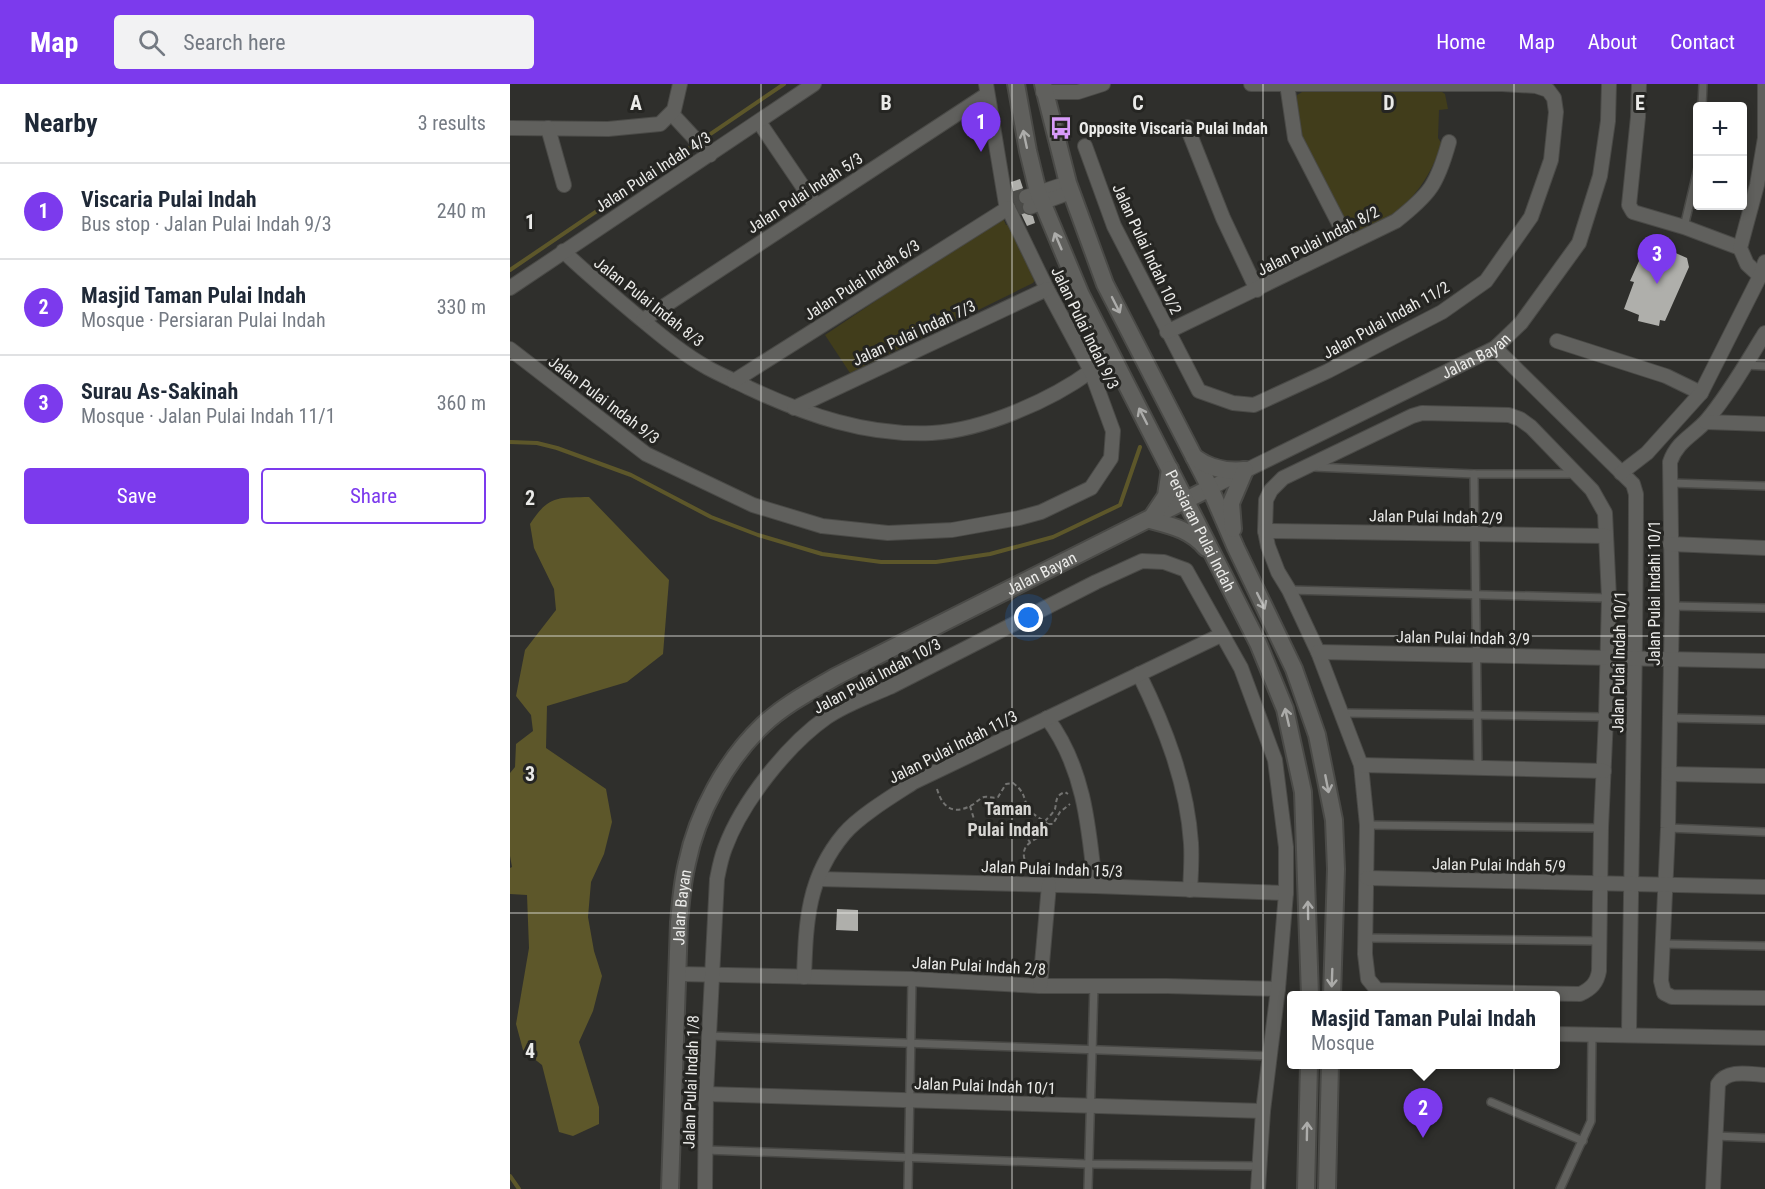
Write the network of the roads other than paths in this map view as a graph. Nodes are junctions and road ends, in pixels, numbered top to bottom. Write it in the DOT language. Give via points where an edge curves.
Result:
graph roads {
  1 [pos="680,84"];
  2 [pos="814,84"];
  3 [pos="1016,84"];
  4 [pos="1103,84"];
  5 [pos="1251,84"];
  6 [pos="1287,84"];
  7 [pos="1609,84"];
  8 [pos="1639,84"];
  9 [pos="1702,84"];
  10 [pos="1765,84"];
  11 [pos="1043,88"];
  12 [pos="986,89"];
  13 [pos="1702,102"];
  14 [pos="672,114"];
  15 [pos="759,122"];
  16 [pos="1187,127"];
  17 [pos="510,128"];
  18 [pos="548,128"];
  19 [pos="1449,142"];
  20 [pos="1085,146"];
  21 [pos="709,154"];
  22 [pos="564,185"];
  23 [pos="1070,187"];
  24 [pos="1693,189"];
  25 [pos="1023,203"];
  26 [pos="816,206"];
  27 [pos="1684,227"];
  28 [pos="1349,243"];
  29 [pos="1740,248"];
  30 [pos="563,251"];
  31 [pos="1765,262"];
  32 [pos="1763,276"];
  33 [pos="510,288"];
  34 [pos="1047,289"];
  35 [pos="1257,290"];
  36 [pos="643,320"];
  37 [pos="1167,332"];
  38 [pos="1765,333"];
  39 [pos="1557,341"];
  40 [pos="1494,348"];
  41 [pos="510,349"];
  42 [pos="1745,365"];
  43 [pos="1765,366"];
  44 [pos="1091,371"];
  45 [pos="734,381"];
  46 [pos="1701,393"];
  47 [pos="794,408"];
  48 [pos="1706,422"];
  49 [pos="1765,424"];
  50 [pos="1194,457"];
  51 [pos="1305,467"];
  52 [pos="1170,468"];
  53 [pos="1245,470"];
  54 [pos="1621,473"];
  55 [pos="1474,474"];
  56 [pos="1577,474"];
  57 [pos="1670,483"];
  58 [pos="1765,486"];
  59 [pos="1210,488"];
  60 [pos="1186,500"];
  61 [pos="1150,520"];
  62 [pos="1265,531"];
  63 [pos="1475,534"];
  64 [pos="1606,536"];
  65 [pos="1670,544"];
  66 [pos="1236,548"];
  67 [pos="1765,548"];
  68 [pos="1216,560"];
  69 [pos="1289,590"];
  70 [pos="1475,596"];
  71 [pos="1609,598"];
  72 [pos="1672,606"];
  73 [pos="1765,608"];
  74 [pos="1221,635"];
  75 [pos="1317,652"];
  76 [pos="1476,654"];
  77 [pos="1608,657"];
  78 [pos="1636,659"];
  79 [pos="1671,660"];
  80 [pos="1765,661"];
  81 [pos="1139,674"];
  82 [pos="1342,713"];
  83 [pos="1477,715"];
  84 [pos="1606,717"];
  85 [pos="1047,718"];
  86 [pos="1670,718"];
  87 [pos="1765,720"];
  88 [pos="1361,765"];
  89 [pos="1478,768"];
  90 [pos="1604,771"];
  91 [pos="1669,774"];
  92 [pos="1765,776"];
  93 [pos="1367,825"];
  94 [pos="1601,828"];
  95 [pos="1668,828"];
  96 [pos="1765,832"];
  97 [pos="1367,878"];
  98 [pos="818,879"];
  99 [pos="1600,884"];
  100 [pos="1630,884"];
  101 [pos="1049,885"];
  102 [pos="1664,885"];
  103 [pos="1095,886"];
  104 [pos="1765,886"];
  105 [pos="1190,890"];
  106 [pos="1286,893"];
  107 [pos="1366,938"];
  108 [pos="1600,941"];
  109 [pos="1662,944"];
  110 [pos="1765,946"];
  111 [pos="678,974"];
  112 [pos="711,975"];
  113 [pos="804,977"];
  114 [pos="912,979"];
  115 [pos="1095,985"];
  116 [pos="1040,986"];
  117 [pos="1278,990"];
  118 [pos="1310,991"];
  119 [pos="1332,991"];
  120 [pos="1437,991"];
  121 [pos="1560,993"];
  122 [pos="1765,998"];
  123 [pos="1560,1034"];
  124 [pos="1592,1035"];
  125 [pos="1629,1035"];
  126 [pos="710,1036"];
  127 [pos="1765,1038"];
  128 [pos="911,1042"];
  129 [pos="1092,1049"];
  130 [pos="1270,1056"];
  131 [pos="1309,1069"];
  132 [pos="1330,1069"];
  133 [pos="1765,1075"];
  134 [pos="706,1094"];
  135 [pos="910,1100"];
  136 [pos="1491,1102"];
  137 [pos="1090,1106"];
  138 [pos="1263,1111"];
  139 [pos="1715,1136"];
  140 [pos="1765,1138"];
  141 [pos="1583,1141"];
  142 [pos="706,1150"];
  143 [pos="909,1158"];
  144 [pos="1088,1164"];
  145 [pos="1259,1166"];
  146 [pos="670,1189"];
  147 [pos="705,1189"];
  148 [pos="909,1189"];
  149 [pos="1088,1189"];
  150 [pos="1258,1189"];
  151 [pos="1306,1189"];
  152 [pos="1327,1189"];
  153 [pos="1560,1189"];
  154 [pos="1713,1189"];
  1 -- 14 [label="street"];
  2 -- 15 [label="street, Jalan Pulai Indah 4/3"];
  25 -- 3 [label="main road, Persiaran Pulai Indah, one-way" via="1026,141"];
  4 -- 11 [label="street" via="1078,92"];
  5 -- 6 [label="street"];
  6 -- 28 [label="street" via="1295,138"];
  6 -- 37 [label="street, Jalan Pulai Indah 11/2" via="1502,84 1548,90 1556,112 1551,160 1531,217 1486,281 1442,312 1254,405 1233,403 1199,391"];
  7 -- 40 [label="street, Jalan Bayan" via="1600,176 1579,243 1521,323"];
  8 -- 27 [label="street" via="1629,205 1633,212"];
  9 -- 13 [label="lane"];
  10 -- 29 [label="street" via="1765,138"];
  11 -- 23 [label="main road, Persiaran Pulai Indah"];
  12 -- 25 [label="street, Jalan Pulai Indah 9/3" via="1000,162"];
  12 -- 26 [label="street, Jalan Pulai Indah 5/3"];
  14 -- 18 [label="street" via="660,124 608,129"];
  14 -- 21 [label="street"];
  15 -- 21 [label="street, Jalan Pulai Indah 4/3"];
  15 -- 26 [label="street"];
  16 -- 35 [label="street"];
  17 -- 18 [label="street"];
  18 -- 22 [label="street"];
  19 -- 28 [label="street, Jalan Pulai Indah 8/2" via="1440,173 1422,200 1396,221"];
  20 -- 37 [label="street, Jalan Pulai Indah 10/2" via="1114,226"];
  21 -- 30 [label="street, Jalan Pulai Indah 4/3"];
  23 -- 25 [label="street, Jalan Pulai Indah 6/3"];
  23 -- 50 [label="main road, Persiaran Pulai Indah, one-way" via="1105,284"];
  24 -- 27 [label="lane"];
  25 -- 34 [label="street, Jalan Pulai Indah 9/3"];
  25 -- 45 [label="street, Jalan Pulai Indah 6/3"];
  52 -- 25 [label="main road, Persiaran Pulai Indah, one-way" via="1081,295"];
  26 -- 36 [label="street, Jalan Pulai Indah 5/3"];
  27 -- 29 [label="street"];
  28 -- 35 [label="street, Jalan Pulai Indah 8/2"];
  29 -- 32 [label="street" via="1747,264"];
  30 -- 33 [label="street, Jalan Pulai Indah 4/3"];
  30 -- 36 [label="street, Jalan Pulai Indah 8/3"];
  31 -- 32 [label="street"];
  32 -- 46 [label="street"];
  34 -- 44 [label="street, Jalan Pulai Indah 9/3"];
  34 -- 47 [label="street, Jalan Pulai Indah 7/3"];
  35 -- 37 [label="street, Jalan Pulai Indah 8/2"];
  36 -- 45 [label="street, Jalan Pulai Indah 8/3" via="680,350"];
  38 -- 42 [label="street, Jalan Pulai Indahi 10/1"];
  39 -- 46 [label="street" via="1666,376"];
  40 -- 53 [label="street, Jalan Bayan"];
  40 -- 54 [label="street, Jalan Pulai Indah 10/1"];
  41 -- 44 [label="street, Jalan Pulai Indah 9/3" via="646,454 662,462 763,508 822,526 888,533 952,530 1019,518 1091,488 1112,458 1113,431"];
  42 -- 43 [label="lane"];
  42 -- 48 [label="street, Jalan Pulai Indahi 10/1"];
  44 -- 47 [label="street, Jalan Pulai Indah 8/3" via="1072,385 1018,410 978,424 933,433 861,427"];
  45 -- 47 [label="street, Jalan Pulai Indah 8/3"];
  46 -- 54 [label="street" via="1647,453"];
  48 -- 49 [label="street"];
  48 -- 57 [label="street, Jalan Pulai Indahi 10/1" via="1673,452"];
  50 -- 53 [label="main road" via="1219,469"];
  50 -- 59 [label="main road, Persiaran Pulai Indah"];
  51 -- 55 [label="lane"];
  51 -- 56 [label="street" via="1422,413 1520,419"];
  51 -- 62 [label="street, Jalan Pulai Indah 10/1" via="1282,478 1271,490 1266,500"];
  52 -- 60 [label="main road, Persiaran Pulai Indah"];
  52 -- 61 [label="main road" via="1166,496"];
  53 -- 59 [label="street, Jalan Bayan"];
  53 -- 66 [label="main road" via="1231,503"];
  54 -- 78 [label="street, Jalan Pulai Indah 10/1" via="1634,484 1636,494"];
  55 -- 56 [label="lane"];
  55 -- 63 [label="lane"];
  56 -- 64 [label="street, Jalan Pulai Indah 10/1" via="1605,513"];
  57 -- 58 [label="lane"];
  57 -- 65 [label="street, Jalan Pulai Indahi 10/1"];
  59 -- 60 [label="main road, Jalan Bayan"];
  59 -- 66 [label="main road, Persiaran Pulai Indah"];
  60 -- 61 [label="main road, Jalan Bayan"];
  60 -- 68 [label="main road, Persiaran Pulai Indah"];
  61 -- 68 [label="main road" via="1186,530"];
  61 -- 111 [label="main road, Jalan Bayan" via="835,677 764,724 729,768 696,832 684,881"];
  62 -- 63 [label="street, Jalan Pulai Indah 2/9"];
  62 -- 69 [label="street, Jalan Pulai Indah 10/1" via="1278,572"];
  63 -- 64 [label="street, Jalan Pulai Indah 2/9"];
  63 -- 70 [label="lane"];
  64 -- 71 [label="street, Jalan Pulai Indah 10/1"];
  65 -- 67 [label="street"];
  65 -- 72 [label="street, Jalan Pulai Indahi 10/1"];
  66 -- 119 [label="main road, Persiaran Pulai Indah, one-way" via="1294,669 1317,735 1334,830"];
  118 -- 68 [label="main road, Persiaran Pulai Indah, one-way" via="1303,792 1285,709 1258,643"];
  69 -- 70 [label="lane"];
  69 -- 75 [label="street, Jalan Pulai Indah 10/1"];
  70 -- 71 [label="lane"];
  70 -- 76 [label="lane"];
  71 -- 77 [label="street, Jalan Pulai Indah 10/1"];
  72 -- 73 [label="lane"];
  72 -- 79 [label="street, Jalan Pulai Indahi 10/1"];
  74 -- 81 [label="street, Jalan Pulai Indah 11/3"];
  74 -- 106 [label="street" via="1241,668 1275,760 1286,847"];
  74 -- 112 [label="street, Jalan Pulai Indah 10/3" via="1186,570 1164,562 1142,561 828,716 776,763 735,825 717,879"];
  75 -- 76 [label="street, Jalan Pulai Indah 3/9"];
  75 -- 82 [label="street, Jalan Pulai Indah 10/1"];
  76 -- 77 [label="street, Jalan Pulai Indah 3/9"];
  76 -- 83 [label="lane"];
  77 -- 78 [label="street, Jalan Pulai Indah 3/9"];
  77 -- 84 [label="street, Jalan Pulai Indah 10/1"];
  78 -- 79 [label="street, Jalan Pulai Indah 3/9"];
  78 -- 100 [label="street, Jalan Pulai Indah 10/1"];
  79 -- 80 [label="street, Jalan Pulai Indah 3/9"];
  79 -- 86 [label="street, Jalan Pulai Indahi 10/1"];
  81 -- 85 [label="street, Jalan Pulai Indah 11/3"];
  81 -- 105 [label="street" via="1161,719 1183,788 1191,843"];
  82 -- 83 [label="lane"];
  82 -- 88 [label="street, Jalan Pulai Indah 10/1"];
  83 -- 84 [label="lane"];
  83 -- 89 [label="lane"];
  84 -- 90 [label="street, Jalan Pulai Indah 10/1"];
  85 -- 98 [label="street, Jalan Pulai Indah 11/3" via="914,782 884,801 845,833"];
  85 -- 103 [label="street" via="1061,736 1075,769 1088,817"];
  86 -- 87 [label="lane"];
  86 -- 91 [label="street, Jalan Pulai Indahi 10/1"];
  88 -- 89 [label="street"];
  88 -- 93 [label="street, Jalan Pulai Indah 10/1"];
  89 -- 90 [label="street"];
  90 -- 94 [label="street, Jalan Pulai Indah 10/1"];
  91 -- 92 [label="street"];
  91 -- 95 [label="street, Jalan Pulai Indahi 10/1"];
  93 -- 94 [label="lane"];
  93 -- 97 [label="street, Jalan Pulai Indah 10/1"];
  94 -- 99 [label="street, Jalan Pulai Indah 10/1"];
  95 -- 96 [label="lane"];
  95 -- 102 [label="street, Jalan Pulai Indahi 10/1"];
  97 -- 99 [label="street, Jalan Pulai Indah 5/9"];
  97 -- 107 [label="street, Jalan Pulai Indah 10/1"];
  98 -- 101 [label="street, Jalan Pulai Indah 15/3"];
  98 -- 113 [label="street, Jalan Pulai Indah 11/3" via="808,910"];
  99 -- 100 [label="street, Jalan Pulai Indah 5/9"];
  99 -- 108 [label="street, Jalan Pulai Indah 10/1"];
  100 -- 102 [label="street, Jalan Pulai Indah 5/9"];
  100 -- 125 [label="street, Jalan Pulai Indah 10/1"];
  101 -- 103 [label="street, Jalan Pulai Indah 15/3"];
  101 -- 116 [label="street"];
  102 -- 104 [label="street, Jalan Pulai Indah 5/9"];
  102 -- 109 [label="street, Jalan Pulai Indahi 10/1"];
  103 -- 105 [label="street, Jalan Pulai Indah 15/3"];
  105 -- 106 [label="street, Jalan Pulai Indah 15/3"];
  106 -- 117 [label="street"];
  107 -- 108 [label="lane"];
  107 -- 120 [label="street, Jalan Pulai Indah 10/1" via="1368,979 1377,990"];
  108 -- 121 [label="street, Jalan Pulai Indah 10/1" via="1599,976 1590,990"];
  109 -- 110 [label="lane"];
  109 -- 122 [label="street, Jalan Pulai Indahi 10/1" via="1664,993 1672,997"];
  111 -- 112 [label="street, Jalan Pulai Indah 2/8"];
  111 -- 146 [label="main road, Jalan Bayan"];
  112 -- 113 [label="street, Jalan Pulai Indah 2/8"];
  112 -- 126 [label="street, Jalan Pulai Indah 1/8"];
  113 -- 114 [label="street, Jalan Pulai Indah 2/8"];
  114 -- 116 [label="street, Jalan Pulai Indah 2/8"];
  114 -- 128 [label="lane"];
  115 -- 116 [label="street, Jalan Pulai Indah 2/8"];
  115 -- 117 [label="street, Jalan Pulai Indah 2/8"];
  115 -- 129 [label="lane"];
  117 -- 130 [label="street"];
  123 -- 124 [label="street"];
  124 -- 125 [label="street"];
  124 -- 141 [label="lane" via="1591,1121"];
  125 -- 127 [label="street"];
  126 -- 128 [label="lane"];
  126 -- 134 [label="street, Jalan Pulai Indah 1/8"];
  128 -- 129 [label="lane"];
  128 -- 135 [label="lane"];
  129 -- 130 [label="lane"];
  129 -- 137 [label="lane"];
  130 -- 138 [label="street"];
  151 -- 131 [label="main road, one-way"];
  132 -- 152 [label="main road"];
  133 -- 139 [label="street" via="1722,1077 1717,1090"];
  134 -- 135 [label="street, Jalan Pulai Indah 10/1"];
  134 -- 142 [label="street, Jalan Pulai Indah 1/8"];
  135 -- 137 [label="street, Jalan Pulai Indah 10/1"];
  135 -- 143 [label="lane"];
  136 -- 141 [label="lane"];
  137 -- 138 [label="street, Jalan Pulai Indah 10/1"];
  137 -- 144 [label="lane"];
  138 -- 145 [label="street"];
  139 -- 140 [label="lane"];
  139 -- 154 [label="street"];
  141 -- 153 [label="lane"];
  142 -- 143 [label="lane"];
  142 -- 147 [label="street, Jalan Pulai Indah 1/8"];
  143 -- 144 [label="lane"];
  143 -- 148 [label="lane"];
  144 -- 145 [label="lane"];
  144 -- 149 [label="lane"];
  145 -- 150 [label="street"];
}
